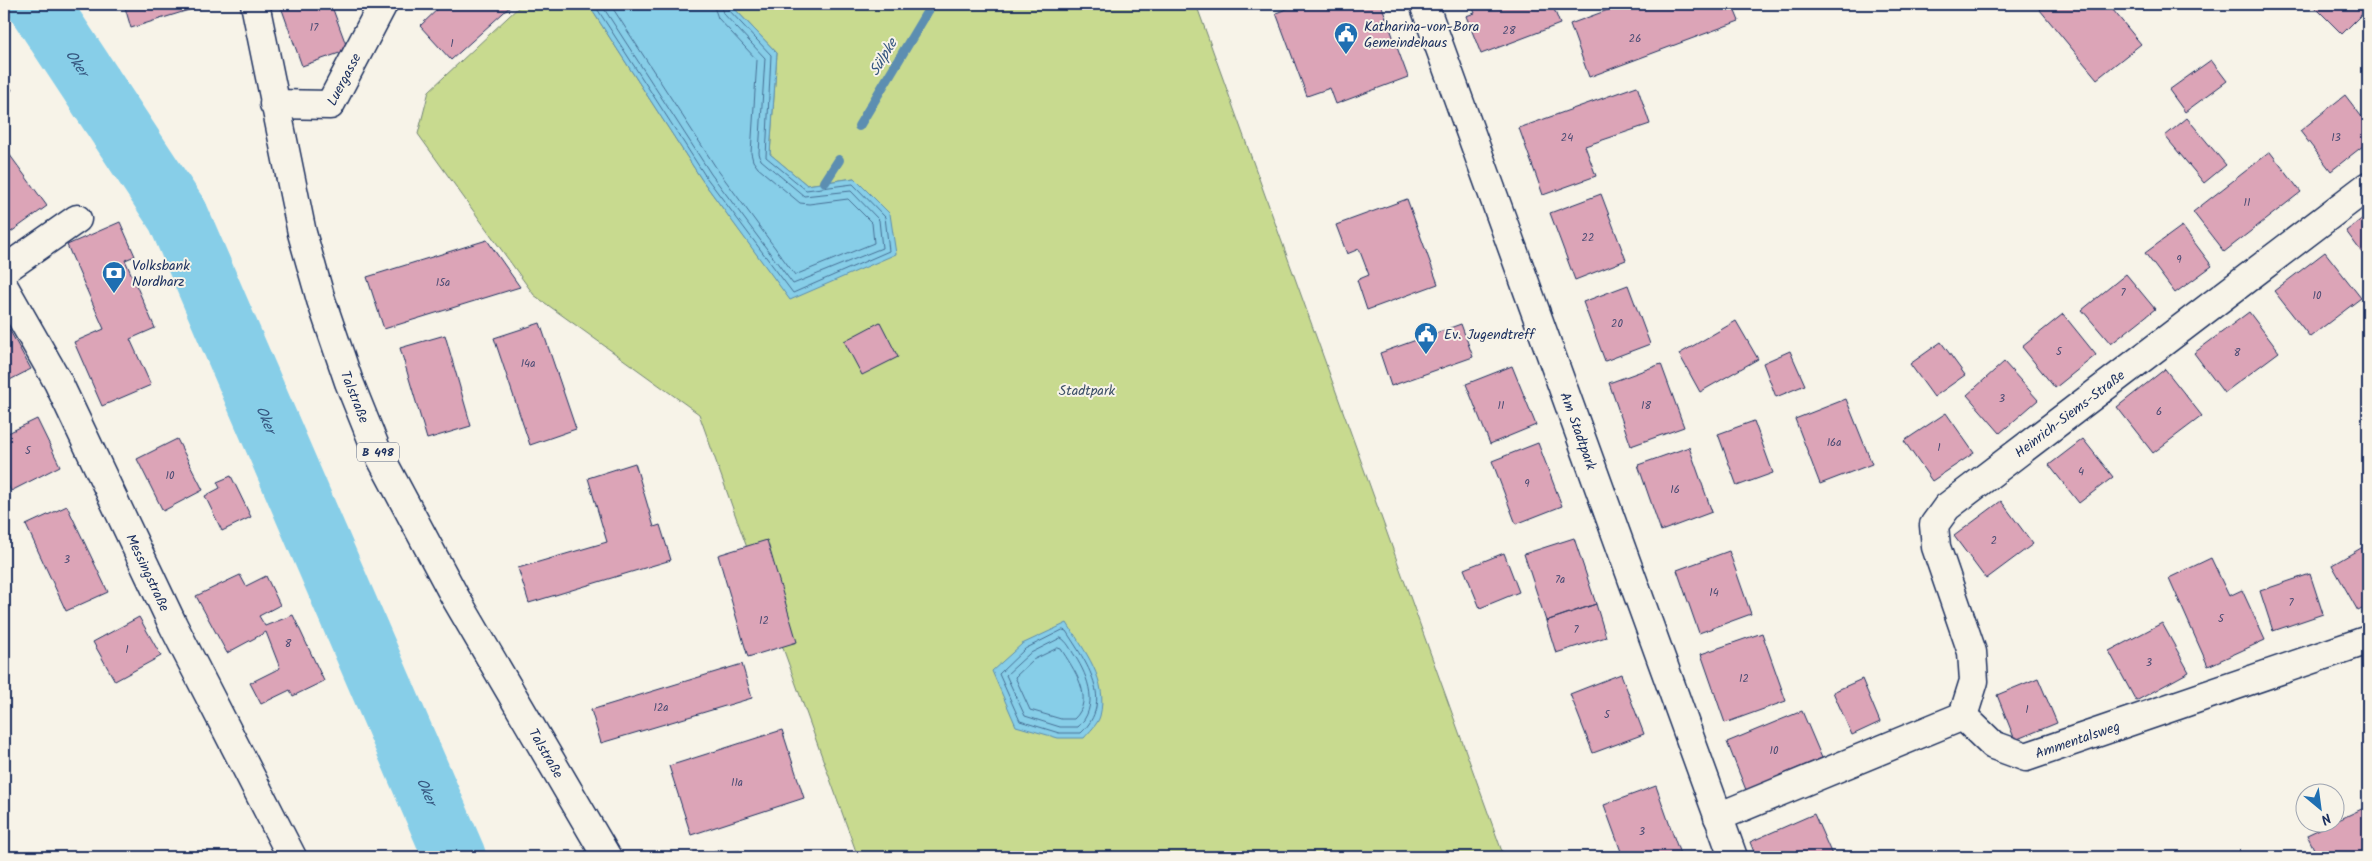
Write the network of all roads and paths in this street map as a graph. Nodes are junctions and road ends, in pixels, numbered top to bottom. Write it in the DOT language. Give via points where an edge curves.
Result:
graph roads {
  1 [pos="255,4"];
  2 [pos="383,4"];
  3 [pos="1424,4"];
  4 [pos="274,104"];
  5 [pos="2368,186"];
  6 [pos="77,219"];
  7 [pos="4,270"];
  8 [pos="4,287"];
  9 [pos="2368,640"];
  10 [pos="1963,716"];
  11 [pos="1718,817"];
  12 [pos="292,857"];
  13 [pos="607,857"];
  14 [pos="1733,857"];
  1 -- 4 [label="street, Talstraße / B 498"];
  2 -- 4 [label="street, Luergasse" via="330,105"];
  3 -- 11 [label="street, Am Stadtpark"];
  4 -- 13 [label="street, Talstraße / B 498" via="302,233 321,300 376,449 455,598"];
  5 -- 10 [label="street, Heinrich-Siems-Straße" via="1947,507 1934,525 1936,547 1972,652 1974,681"];
  6 -- 7 [label="street"];
  8 -- 12 [label="street, Messingstraße" via="58,382 173,625"];
  9 -- 10 [label="street, Ammentalsweg" via="2026,757 1993,745"];
  10 -- 11 [label="street"];
  11 -- 14 [label="street, Am Stadtpark"];
}
